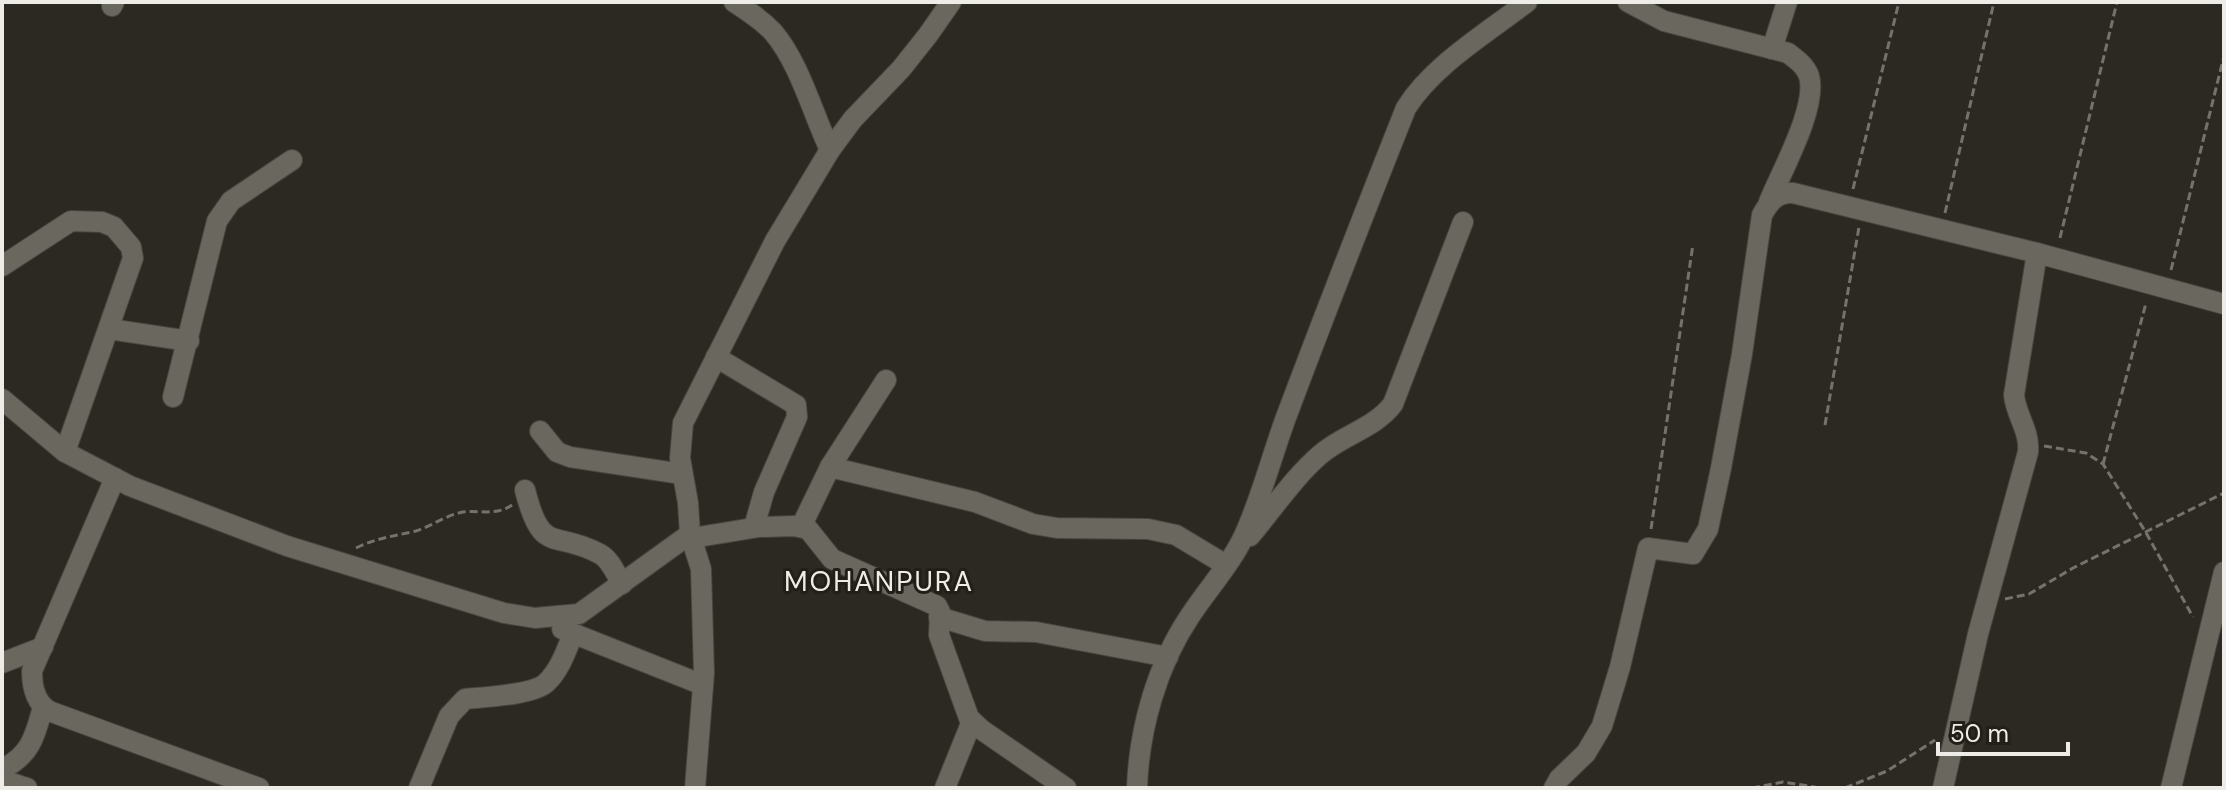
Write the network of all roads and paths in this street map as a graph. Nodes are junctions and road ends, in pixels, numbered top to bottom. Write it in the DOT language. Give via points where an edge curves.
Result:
graph roads {
  1 [pos="734,2"];
  2 [pos="951,2"];
  3 [pos="1527,2"];
  4 [pos="1628,2"];
  5 [pos="1787,2"];
  6 [pos="1899,2"];
  7 [pos="1994,2"];
  8 [pos="2117,2"];
  9 [pos="1772,49"];
  10 [pos="2224,56"];
  11 [pos="830,150"];
  12 [pos="292,160"];
  13 [pos="1769,202"];
  14 [pos="1855,208"];
  15 [pos="1463,222"];
  16 [pos="1941,230"];
  17 [pos="1693,244"];
  18 [pos="2046,255"];
  19 [pos="2,266"];
  20 [pos="2159,286"];
  21 [pos="2224,304"];
  22 [pos="109,329"];
  23 [pos="189,341"];
  24 [pos="716,357"];
  25 [pos="886,380"];
  26 [pos="173,397"];
  27 [pos="2,399"];
  28 [pos="1825,425"];
  29 [pos="540,431"];
  30 [pos="2029,444"];
  31 [pos="65,452"];
  32 [pos="2103,464"];
  33 [pos="830,467"];
  34 [pos="682,474"];
  35 [pos="115,478"];
  36 [pos="525,490"];
  37 [pos="2224,493"];
  38 [pos="754,527"];
  39 [pos="801,527"];
  40 [pos="2145,531"];
  41 [pos="691,536"];
  42 [pos="1648,548"];
  43 [pos="1231,558"];
  44 [pos="336,561"];
  45 [pos="2224,572"];
  46 [pos="622,584"];
  47 [pos="1987,602"];
  48 [pos="939,617"];
  49 [pos="535,618"];
  50 [pos="573,634"];
  51 [pos="2207,641"];
  52 [pos="43,647"];
  53 [pos="1168,657"];
  54 [pos="2,663"];
  55 [pos="703,685"];
  56 [pos="43,707"];
  57 [pos="972,721"];
  58 [pos="1958,724"];
  59 [pos="2,769"];
  60 [pos="2,780"];
  61 [pos="234,783"];
  62 [pos="27,788"];
  63 [pos="259,788"];
  64 [pos="419,788"];
  65 [pos="695,788"];
  66 [pos="945,788"];
  67 [pos="1066,788"];
  68 [pos="1137,788"];
  69 [pos="1554,788"];
  70 [pos="1752,788"];
  71 [pos="1821,788"];
  72 [pos="1847,788"];
  73 [pos="1943,788"];
  74 [pos="2171,788"];
  1 -- 11 [label="street" via="761,20 788,54"];
  2 -- 11 [label="street"];
  3 -- 43 [label="street" via="1434,74 1406,108 1247,530"];
  4 -- 9 [label="street" via="1664,21"];
  5 -- 9 [label="street"];
  6 -- 14 [label="path"];
  7 -- 16 [label="path"];
  8 -- 18 [label="path"];
  9 -- 13 [label="street" via="1803,65 1810,89 1807,109"];
  10 -- 20 [label="path"];
  11 -- 24 [label="street" via="775,241"];
  12 -- 23 [label="street" via="231,201 217,221"];
  13 -- 14 [label="street" via="1783,192"];
  13 -- 42 [label="street" via="1762,215 1708,529 1693,554"];
  14 -- 16 [label="street"];
  14 -- 28 [label="path"];
  15 -- 43 [label="street" via="1393,404 1378,420 1318,457"];
  16 -- 18 [label="street"];
  17 -- 42 [label="path"];
  18 -- 20 [label="street"];
  18 -- 30 [label="street" via="2014,395"];
  19 -- 22 [label="street" via="71,221 114,227 131,247 133,258"];
  20 -- 21 [label="street"];
  20 -- 32 [label="path"];
  22 -- 23 [label="street"];
  22 -- 31 [label="street"];
  23 -- 26 [label="street"];
  24 -- 34 [label="street" via="683,423"];
  24 -- 38 [label="street" via="796,405 797,417"];
  25 -- 33 [label="street"];
  27 -- 31 [label="street"];
  29 -- 34 [label="street" via="557,452 570,457"];
  30 -- 32 [label="path" via="2069,448"];
  30 -- 47 [label="street"];
  31 -- 35 [label="street"];
  32 -- 40 [label="path"];
  33 -- 39 [label="street"];
  33 -- 43 [label="street" via="975,502 1033,524 1148,529"];
  34 -- 41 [label="street"];
  35 -- 44 [label="street" via="219,522"];
  35 -- 52 [label="street"];
  36 -- 44 [label="path" via="508,509 454,514 366,543"];
  36 -- 46 [label="street" via="544,535 602,554"];
  37 -- 40 [label="path"];
  38 -- 39 [label="street"];
  38 -- 41 [label="street"];
  39 -- 48 [label="street" via="815,535 832,559 937,606"];
  40 -- 47 [label="path" via="2029,594"];
  40 -- 51 [label="path"];
  41 -- 46 [label="street"];
  41 -- 55 [label="street" via="701,569"];
  42 -- 69 [label="street" via="1602,726"];
  43 -- 53 [label="street"];
  44 -- 49 [label="street"];
  45 -- 51 [label="street"];
  46 -- 49 [label="street" via="579,614"];
  47 -- 58 [label="street"];
  48 -- 53 [label="street" via="985,631 1036,632"];
  48 -- 57 [label="street" via="939,635"];
  49 -- 50 [label="street"];
  50 -- 55 [label="street"];
  50 -- 64 [label="street" via="560,667 543,686 465,699 449,716"];
  51 -- 74 [label="street"];
  52 -- 54 [label="street"];
  52 -- 56 [label="street" via="32,671 32,688"];
  53 -- 68 [label="street" via="1145,721"];
  55 -- 65 [label="street"];
  56 -- 59 [label="street" via="21,759"];
  56 -- 61 [label="street"];
  57 -- 66 [label="street"];
  57 -- 67 [label="street"];
  58 -- 72 [label="path" via="1887,771"];
  58 -- 73 [label="street"];
  60 -- 62 [label="street"];
  61 -- 63 [label="street"];
  70 -- 71 [label="path" via="1783,782"];
}
